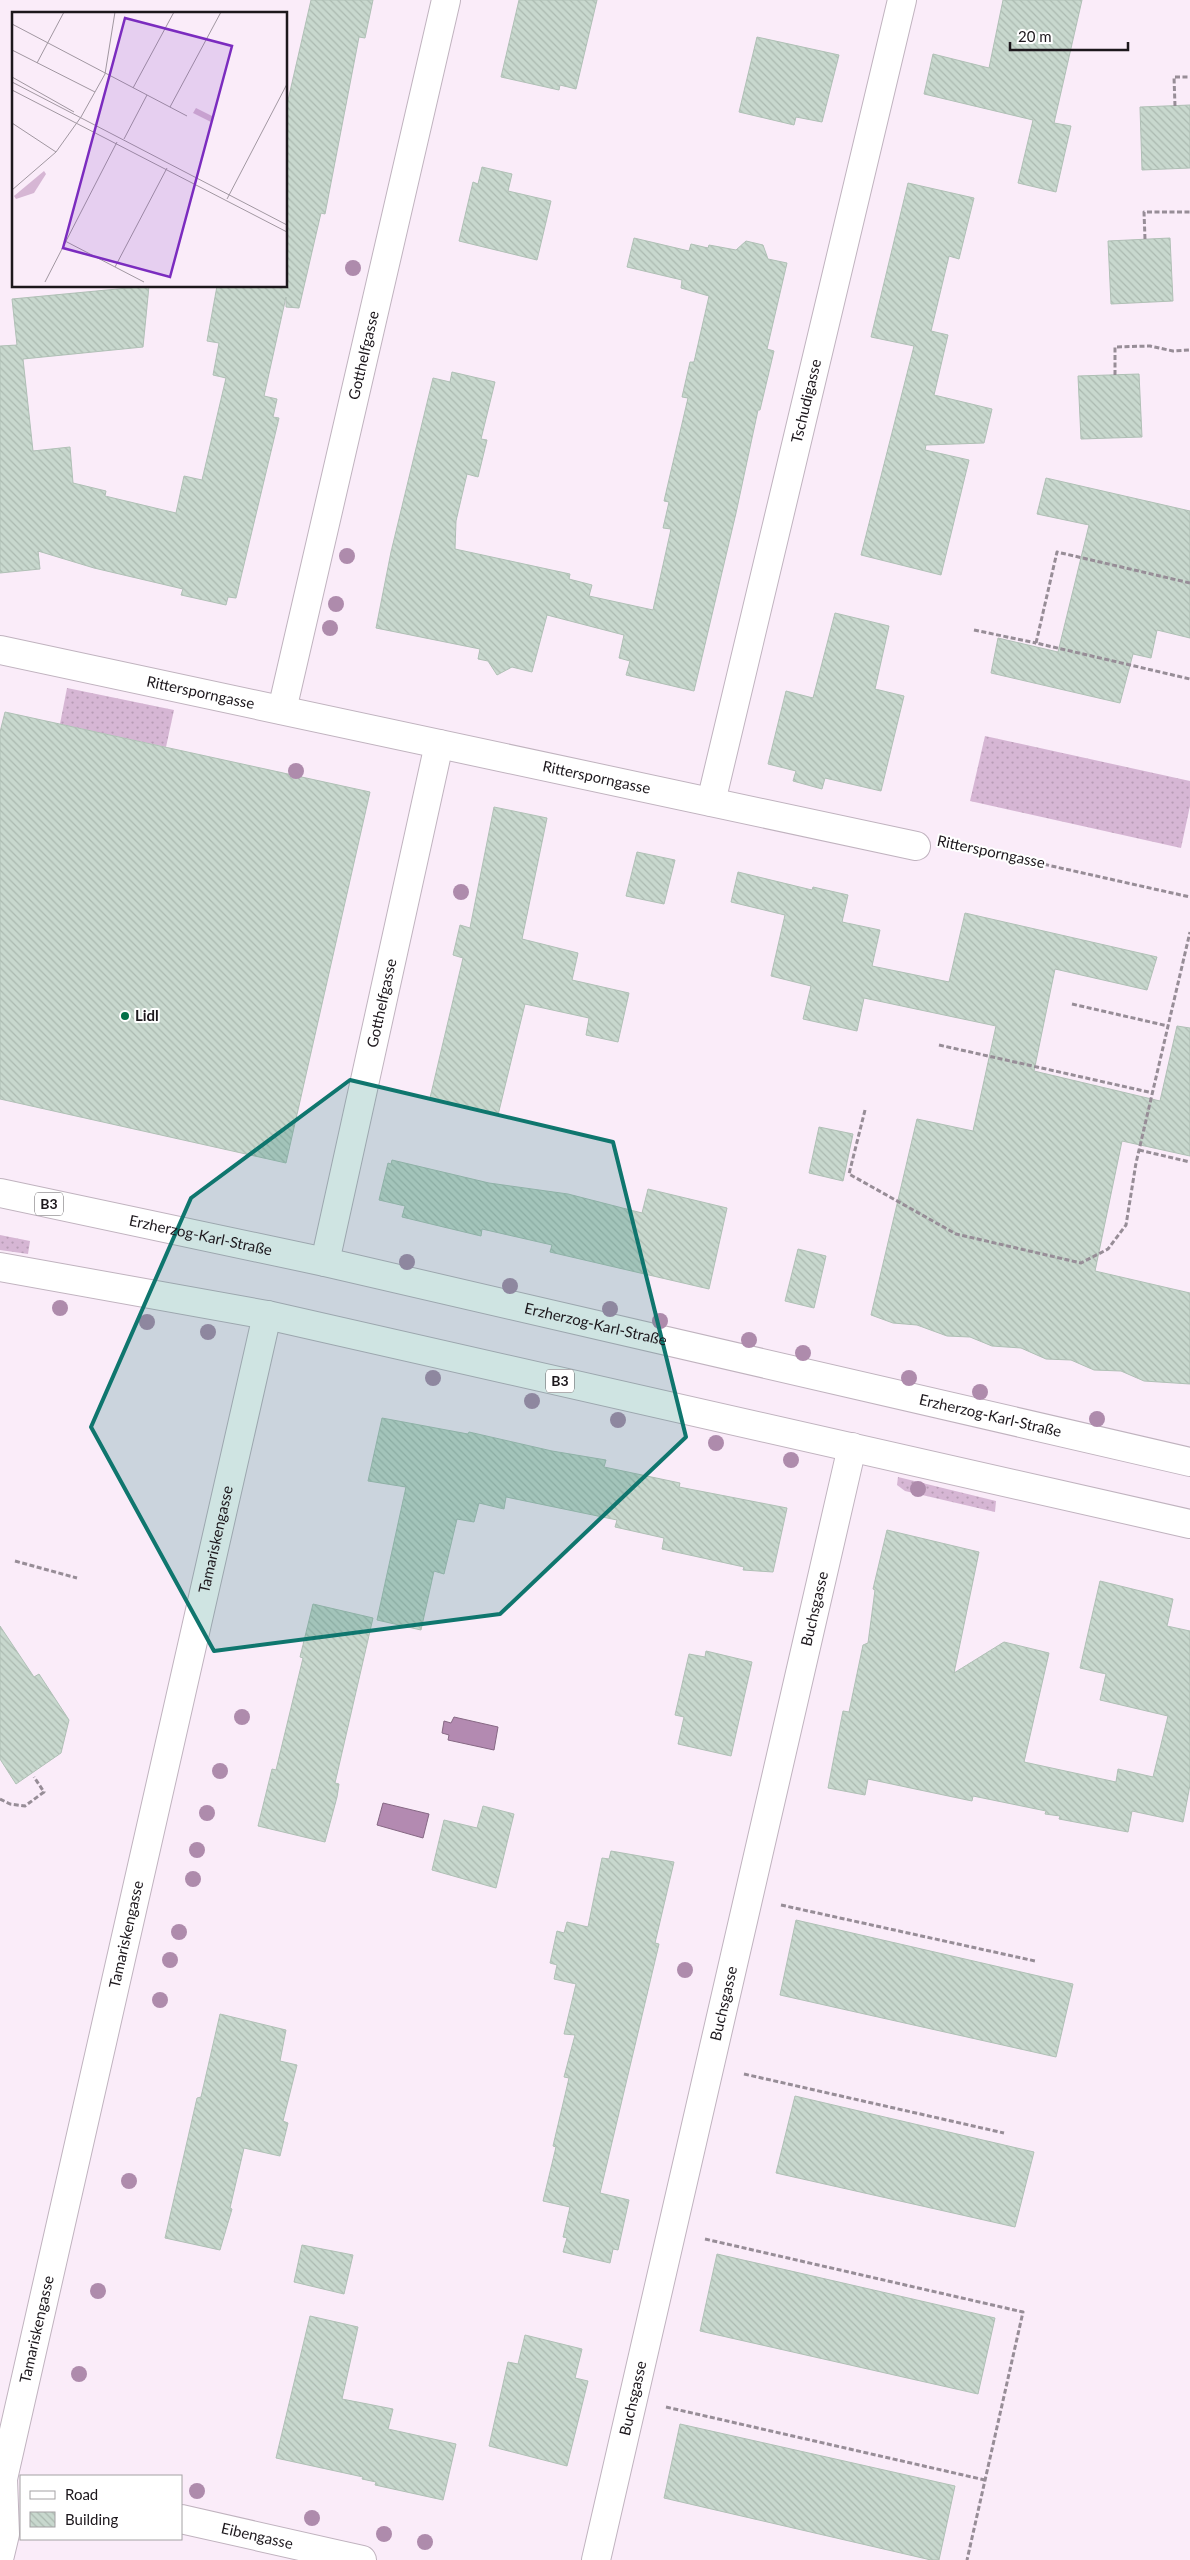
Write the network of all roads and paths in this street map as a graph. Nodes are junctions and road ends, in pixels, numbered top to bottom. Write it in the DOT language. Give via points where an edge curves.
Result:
graph roads {
  1 [pos="446,0"];
  2 [pos="902,0"];
  3 [pos="1190,77"];
  4 [pos="1175,106"];
  5 [pos="1190,212"];
  6 [pos="1146,239"];
  7 [pos="1190,350"];
  8 [pos="1115,375"];
  9 [pos="1190,583"];
  10 [pos="974,630"];
  11 [pos="1036,643"];
  12 [pos="0,650"];
  13 [pos="1190,679"];
  14 [pos="282,710"];
  15 [pos="439,744"];
  16 [pos="711,802"];
  17 [pos="916,846"];
  18 [pos="1190,897"];
  19 [pos="1190,932"];
  20 [pos="1072,1004"];
  21 [pos="1168,1026"];
  22 [pos="939,1046"];
  23 [pos="1153,1093"];
  24 [pos="865,1110"];
  25 [pos="1139,1150"];
  26 [pos="1190,1162"];
  27 [pos="0,1194"];
  28 [pos="325,1262"];
  29 [pos="0,1268"];
  30 [pos="267,1315"];
  31 [pos="852,1447"];
  32 [pos="1190,1462"];
  33 [pos="1190,1524"];
  34 [pos="15,1561"];
  35 [pos="77,1578"];
  36 [pos="34,1777"];
  37 [pos="0,1798"];
  38 [pos="777,1904"];
  39 [pos="1035,1961"];
  40 [pos="740,2073"];
  41 [pos="1004,2133"];
  42 [pos="700,2238"];
  43 [pos="660,2405"];
  44 [pos="985,2480"];
  45 [pos="12,2481"];
  46 [pos="182,2519"];
  47 [pos="0,2555"];
  48 [pos="362,2560"];
  49 [pos="596,2560"];
  50 [pos="967,2560"];
  1 -- 14 [label="street, Gotthelfgasse"];
  2 -- 16 [label="street, Tschudigasse"];
  3 -- 4 [label="path" via="1174,77"];
  5 -- 6 [label="path" via="1144,212"];
  7 -- 8 [label="path" via="1114,347"];
  9 -- 11 [label="path" via="1057,552"];
  10 -- 11 [label="path"];
  11 -- 13 [label="path"];
  12 -- 14 [label="street, Rittersporngasse"];
  14 -- 15 [label="street, Rittersporngasse"];
  15 -- 16 [label="street, Rittersporngasse"];
  15 -- 28 [label="street, Gotthelfgasse"];
  16 -- 17 [label="street, Rittersporngasse"];
  17 -- 18 [label="path, Rittersporngasse" via="931,838"];
  19 -- 21 [label="path"];
  20 -- 21 [label="path"];
  21 -- 23 [label="path"];
  22 -- 23 [label="path"];
  23 -- 25 [label="path"];
  24 -- 25 [label="path" via="850,1174 956,1234 1081,1263 1108,1249 1126,1225"];
  25 -- 26 [label="path"];
  27 -- 28 [label="street, Erzherzog-Karl-Straße / B3"];
  28 -- 32 [label="street, Erzherzog-Karl-Straße / B3"];
  29 -- 30 [label="street, B3"];
  30 -- 31 [label="street, B3"];
  30 -- 45 [label="street, Tamariskengasse"];
  31 -- 33 [label="street, B3"];
  31 -- 49 [label="street, Buchsgasse"];
  34 -- 35 [label="path"];
  36 -- 37 [label="path" via="44,1792 25,1806 10,1804"];
  38 -- 39 [label="path"];
  40 -- 41 [label="path"];
  42 -- 44 [label="path" via="1023,2312"];
  43 -- 44 [label="path"];
  44 -- 50 [label="path"];
  45 -- 47 [label="street, Tamariskengasse"];
  46 -- 48 [label="street, Eibengasse"];
}
